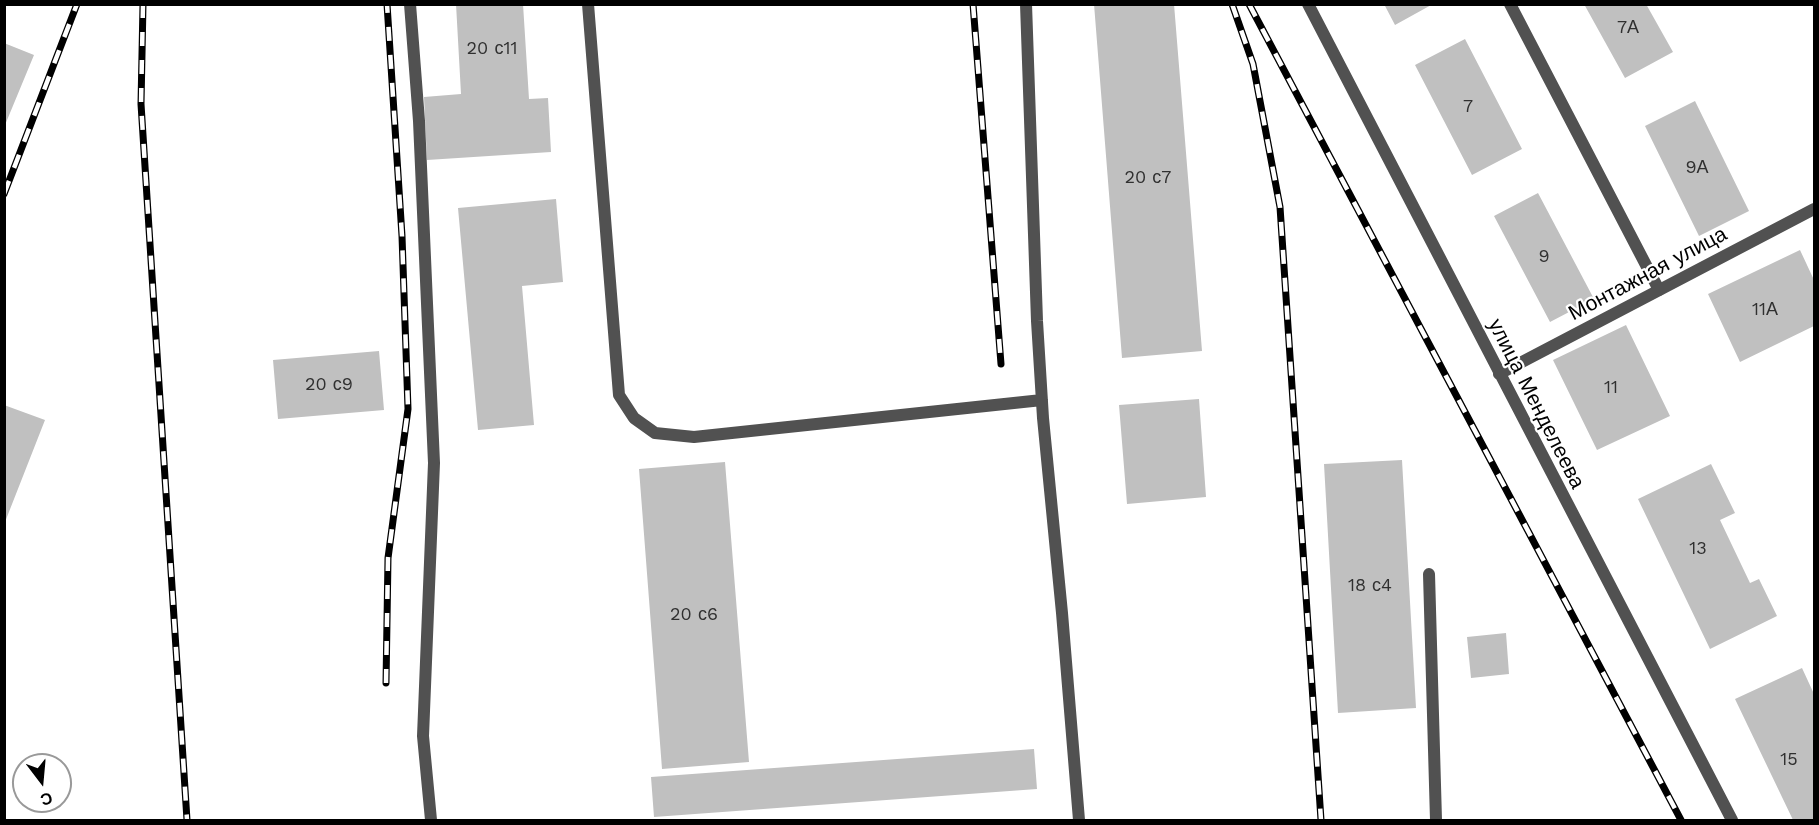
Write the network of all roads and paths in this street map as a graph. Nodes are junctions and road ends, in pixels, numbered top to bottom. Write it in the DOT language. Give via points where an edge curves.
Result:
graph roads {
  1 [pos="410,4"];
  2 [pos="588,4"];
  3 [pos="1026,4"];
  4 [pos="1308,4"];
  5 [pos="1510,4"];
  6 [pos="1815,209"];
  7 [pos="1659,290"];
  8 [pos="1499,374"];
  9 [pos="1042,400"];
  10 [pos="1429,574"];
  11 [pos="431,820"];
  12 [pos="1079,820"];
  13 [pos="1436,820"];
  14 [pos="1732,820"];
  1 -- 11 [label="street" via="434,463 423,736"];
  2 -- 9 [label="street" via="619,395 634,418 655,434 694,437"];
  3 -- 9 [label="street"];
  4 -- 8 [label="street, улица Менделеева"];
  5 -- 7 [label="street"];
  6 -- 7 [label="street, Монтажная улица"];
  7 -- 8 [label="street, Монтажная улица"];
  8 -- 14 [label="street, улица Менделеева"];
  9 -- 12 [label="street"];
  10 -- 13 [label="street"];
}
